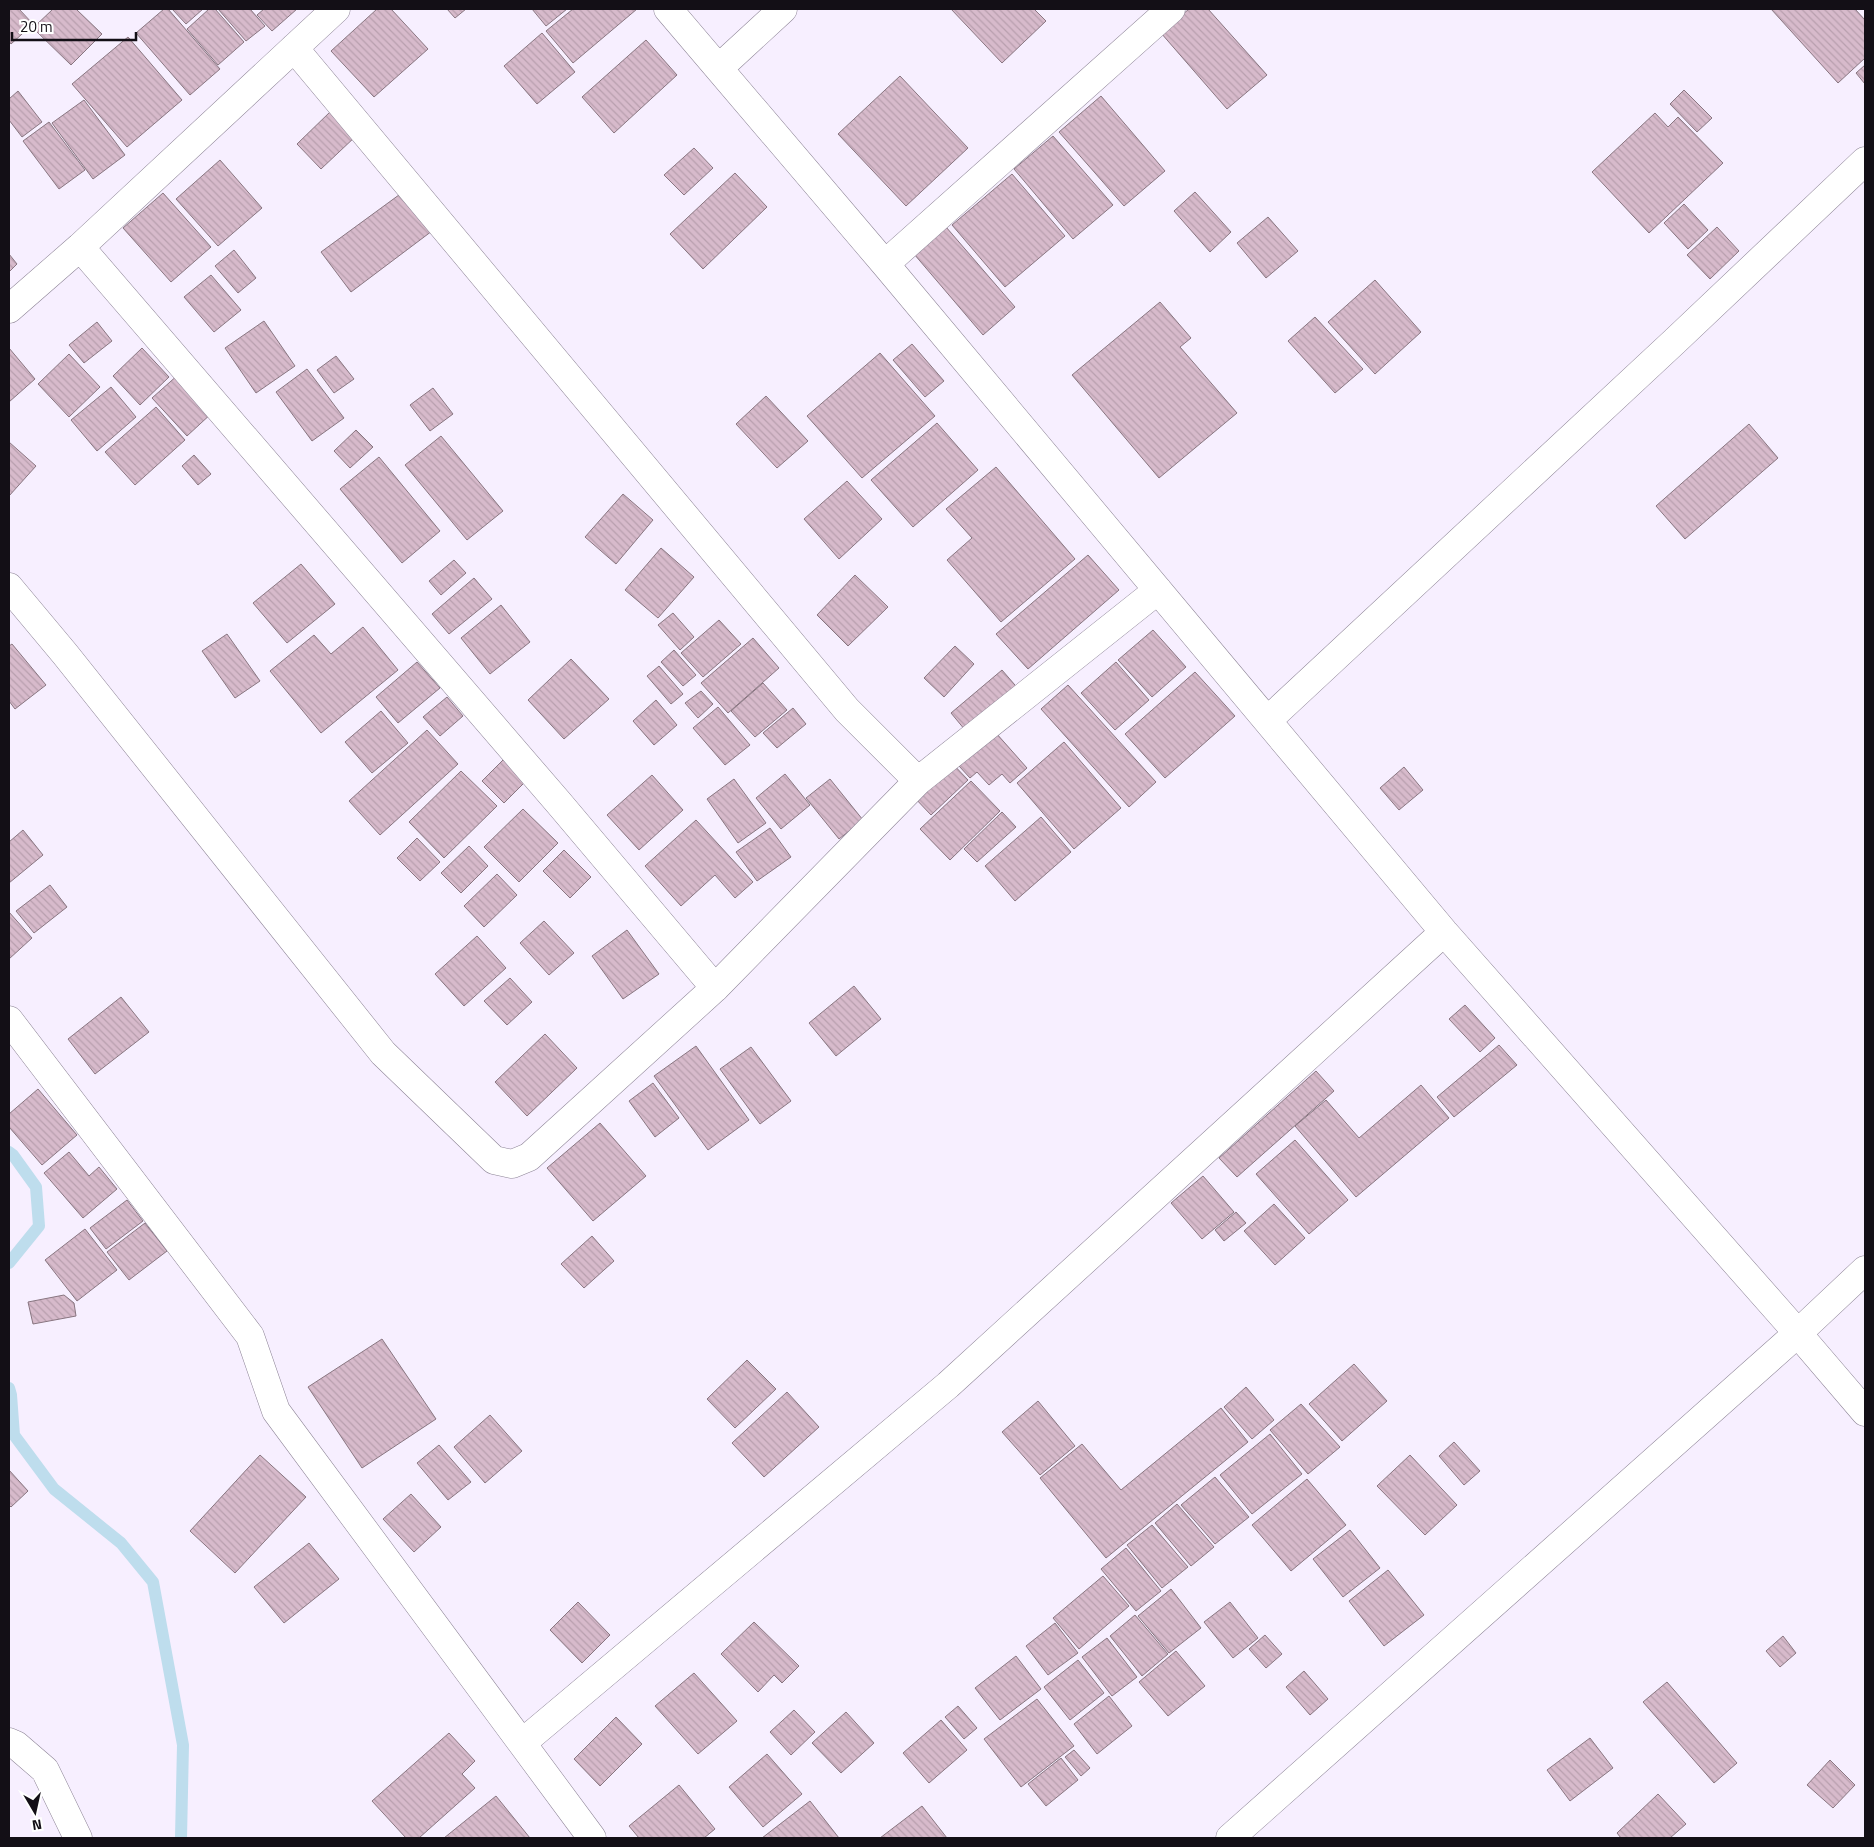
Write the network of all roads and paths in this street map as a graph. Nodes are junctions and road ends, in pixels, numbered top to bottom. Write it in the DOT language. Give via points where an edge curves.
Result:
graph roads {
  1 [pos="336,9"];
  2 [pos="668,9"];
  3 [pos="783,9"];
  4 [pos="1171,9"];
  5 [pos="294,48"];
  6 [pos="719,68"];
  7 [pos="1865,161"];
  8 [pos="80,247"];
  9 [pos="886,264"];
  10 [pos="9,309"];
  11 [pos="9,587"];
  12 [pos="1158,590"];
  13 [pos="1268,720"];
  14 [pos="918,780"];
  15 [pos="1444,932"];
  16 [pos="715,988"];
  17 [pos="9,1020"];
  18 [pos="1865,1270"];
  19 [pos="1798,1332"];
  20 [pos="1865,1412"];
  21 [pos="9,1742"];
  22 [pos="522,1743"];
  23 [pos="78,1838"];
  24 [pos="592,1838"];
  25 [pos="1230,1838"];
  1 -- 5 [label="street"];
  2 -- 6 [label="street"];
  3 -- 6 [label="street"];
  4 -- 9 [label="street"];
  5 -- 8 [label="street"];
  5 -- 14 [label="street" via="847,710"];
  6 -- 9 [label="street"];
  7 -- 13 [label="street"];
  8 -- 10 [label="street"];
  8 -- 16 [label="street"];
  9 -- 12 [label="street"];
  11 -- 16 [label="street" via="383,1053 494,1160 512,1164 529,1158"];
  12 -- 13 [label="street"];
  12 -- 14 [label="street"];
  13 -- 15 [label="street"];
  14 -- 16 [label="street"];
  15 -- 19 [label="street"];
  15 -- 22 [label="street" via="948,1385"];
  17 -- 22 [label="street" via="250,1336 276,1411"];
  18 -- 19 [label="street"];
  19 -- 20 [label="street"];
  19 -- 25 [label="street"];
  21 -- 23 [label="street" via="45,1770"];
  22 -- 24 [label="street"];
}
